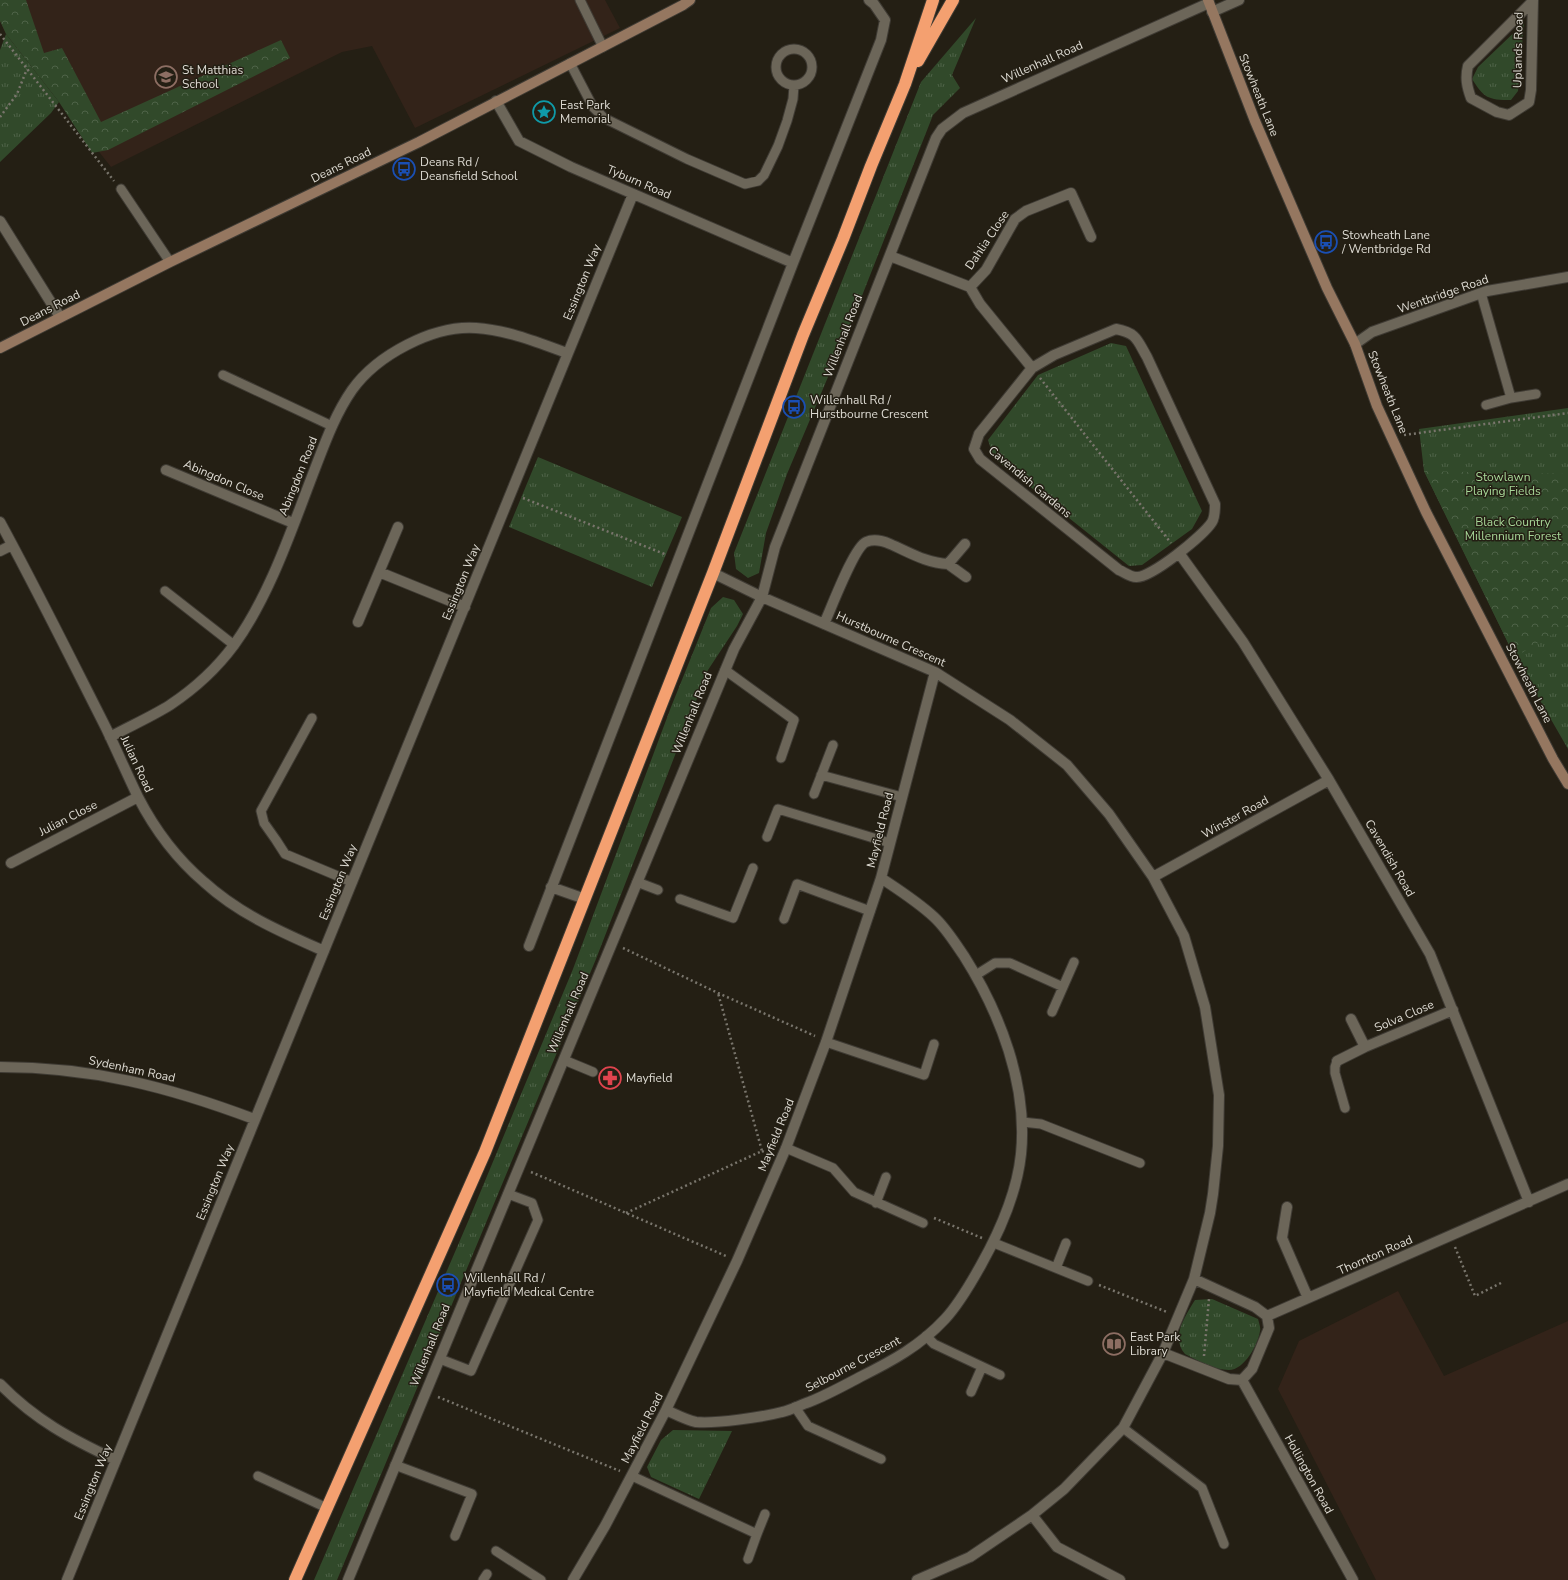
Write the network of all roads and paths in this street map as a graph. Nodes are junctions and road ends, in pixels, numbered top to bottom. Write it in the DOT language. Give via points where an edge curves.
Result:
graph roads {
  1 [pos="580,0"];
  2 [pos="690,0"];
  3 [pos="869,0"];
  4 [pos="933,0"];
  5 [pos="953,0"];
  6 [pos="1239,0"];
  7 [pos="1533,0"];
  8 [pos="1209,5"];
  9 [pos="0,34"];
  10 [pos="603,47"];
  11 [pos="570,63"];
  12 [pos="27,69"];
  13 [pos="905,84"];
  14 [pos="794,85"];
  15 [pos="496,101"];
  16 [pos="0,117"];
  17 [pos="120,189"];
  18 [pos="633,194"];
  19 [pos="0,221"];
  20 [pos="1091,237"];
  21 [pos="890,256"];
  22 [pos="170,262"];
  23 [pos="793,263"];
  24 [pos="1568,277"];
  25 [pos="970,287"];
  26 [pos="1481,293"];
  27 [pos="60,317"];
  28 [pos="1355,344"];
  29 [pos="0,348"];
  30 [pos="567,353"];
  31 [pos="1032,368"];
  32 [pos="223,375"];
  33 [pos="1536,394"];
  34 [pos="1511,398"];
  35 [pos="1486,405"];
  36 [pos="1568,412"];
  37 [pos="332,426"];
  38 [pos="1391,436"];
  39 [pos="166,470"];
  40 [pos="512,493"];
  41 [pos="0,522"];
  42 [pos="293,523"];
  43 [pos="398,527"];
  44 [pos="12,544"];
  45 [pos="965,544"];
  46 [pos="0,551"];
  47 [pos="1179,553"];
  48 [pos="678,559"];
  49 [pos="948,564"];
  50 [pos="379,572"];
  51 [pos="713,573"];
  52 [pos="966,578"];
  53 [pos="165,591"];
  54 [pos="762,597"];
  55 [pos="465,607"];
  56 [pos="358,622"];
  57 [pos="824,624"];
  58 [pos="234,645"];
  59 [pos="725,670"];
  60 [pos="935,672"];
  61 [pos="312,718"];
  62 [pos="110,737"];
  63 [pos="833,745"];
  64 [pos="781,758"];
  65 [pos="821,775"];
  66 [pos="1329,780"];
  67 [pos="1568,784"];
  68 [pos="814,794"];
  69 [pos="138,797"];
  70 [pos="902,797"];
  71 [pos="767,837"];
  72 [pos="890,843"];
  73 [pos="11,862"];
  74 [pos="753,868"];
  75 [pos="1153,877"];
  76 [pos="881,878"];
  77 [pos="352,882"];
  78 [pos="637,882"];
  79 [pos="551,887"];
  80 [pos="658,890"];
  81 [pos="680,899"];
  82 [pos="585,900"];
  83 [pos="870,911"];
  84 [pos="784,919"];
  85 [pos="612,943"];
  86 [pos="529,946"];
  87 [pos="324,951"];
  88 [pos="1074,962"];
  89 [pos="976,976"];
  90 [pos="1063,987"];
  91 [pos="718,993"];
  92 [pos="1453,1010"];
  93 [pos="1052,1012"];
  94 [pos="1351,1019"];
  95 [pos="826,1042"];
  96 [pos="934,1044"];
  97 [pos="1365,1047"];
  98 [pos="564,1060"];
  99 [pos="1337,1061"];
  100 [pos="0,1067"];
  101 [pos="593,1072"];
  102 [pos="1345,1108"];
  103 [pos="254,1119"];
  104 [pos="1022,1122"];
  105 [pos="786,1148"];
  106 [pos="1140,1163"];
  107 [pos="519,1167"];
  108 [pos="886,1177"];
  109 [pos="1568,1184"];
  110 [pos="508,1194"];
  111 [pos="876,1202"];
  112 [pos="1529,1202"];
  113 [pos="1287,1207"];
  114 [pos="626,1213"];
  115 [pos="923,1223"];
  116 [pos="1451,1236"];
  117 [pos="994,1242"];
  118 [pos="1066,1243"];
  119 [pos="737,1261"];
  120 [pos="1056,1268"];
  121 [pos="1194,1279"];
  122 [pos="1088,1281"];
  123 [pos="1503,1282"];
  124 [pos="1209,1287"];
  125 [pos="1308,1298"];
  126 [pos="1178,1316"];
  127 [pos="1266,1316"];
  128 [pos="926,1336"];
  129 [pos="1163,1353"];
  130 [pos="440,1359"];
  131 [pos="982,1367"];
  132 [pos="1204,1369"];
  133 [pos="1000,1375"];
  134 [pos="1242,1380"];
  135 [pos="0,1384"];
  136 [pos="426,1392"];
  137 [pos="971,1392"];
  138 [pos="795,1407"];
  139 [pos="666,1410"];
  140 [pos="1123,1428"];
  141 [pos="881,1459"];
  142 [pos="116,1460"];
  143 [pos="395,1465"];
  144 [pos="258,1476"];
  145 [pos="632,1476"];
  146 [pos="327,1508"];
  147 [pos="765,1514"];
  148 [pos="1032,1515"];
  149 [pos="757,1534"];
  150 [pos="455,1536"];
  151 [pos="1224,1544"];
  152 [pos="496,1551"];
  153 [pos="748,1559"];
  154 [pos="67,1580"];
  155 [pos="295,1580"];
  156 [pos="348,1580"];
  157 [pos="540,1580"];
  158 [pos="573,1580"];
  159 [pos="917,1580"];
  160 [pos="1120,1580"];
  161 [pos="1353,1580"];
  1 -- 10 [label="lane"];
  2 -- 10 [label="street, Deans Road"];
  3 -- 23 [label="street" via="886,20 881,40"];
  4 -- 13 [label="highway"];
  5 -- 13 [label="highway"];
  6 -- 8 [label="street, Willenhall Road"];
  7 -- 7 [label="street, Uplands Road" via="1468,66 1466,75 1471,98 1497,112 1509,115 1530,102"];
  8 -- 21 [label="street, Willenhall Road" via="963,112 942,129 936,138"];
  8 -- 28 [label="street, Stowheath Lane" via="1317,266"];
  9 -- 12 [label="path"];
  10 -- 11 [label="street, Deans Road"];
  11 -- 14 [label="lane" via="593,107 604,118 745,184 758,181 764,175 787,121"];
  11 -- 15 [label="street, Deans Road"];
  12 -- 16 [label="path" via="17,94"];
  12 -- 17 [label="path"];
  13 -- 51 [label="highway" via="803,335"];
  15 -- 18 [label="street, Tyburn Road" via="519,141 570,167"];
  15 -- 22 [label="street, Deans Road" via="419,142"];
  17 -- 22 [label="lane"];
  18 -- 23 [label="street, Tyburn Road"];
  18 -- 30 [label="street, Essington Way"];
  19 -- 27 [label="street"];
  20 -- 25 [label="street, Dahlia Close" via="1071,193 1026,211 1015,219 986,270"];
  21 -- 25 [label="street, Dahlia Close"];
  21 -- 54 [label="street, Willenhall Road" via="775,547"];
  22 -- 27 [label="street, Deans Road"];
  23 -- 48 [label="street"];
  24 -- 26 [label="street, Wentbridge Road"];
  25 -- 31 [label="street, Dahlia Close" via="980,304"];
  26 -- 28 [label="street, Wentbridge Road" via="1372,332"];
  26 -- 34 [label="lane"];
  27 -- 29 [label="street, Deans Road"];
  28 -- 38 [label="street, Stowheath Lane" via="1377,406"];
  30 -- 37 [label="street, Abingdon Road" via="534,340 494,330 457,328 439,333 397,350 366,374 352,389"];
  30 -- 40 [label="street, Essington Way"];
  31 -- 47 [label="path"];
  31 -- 47 [label="street, Cavendish Gardens" via="979,434 974,449 980,460 1119,570 1136,578 1149,574"];
  31 -- 47 [label="street, Cavendish Gardens" via="1054,355 1116,329 1136,337 1215,504 1213,520"];
  32 -- 37 [label="lane"];
  33 -- 34 [label="lane"];
  34 -- 35 [label="lane"];
  36 -- 38 [label="path"];
  37 -- 42 [label="street, Abingdon Road"];
  38 -- 67 [label="street, Stowheath Lane" via="1426,512"];
  39 -- 42 [label="street, Abingdon Close"];
  40 -- 48 [label="path"];
  40 -- 55 [label="street, Essington Way"];
  41 -- 44 [label="street, Julian Road"];
  42 -- 58 [label="street, Abingdon Road" via="271,579"];
  43 -- 50 [label="street"];
  44 -- 46 [label="street"];
  44 -- 62 [label="street, Julian Road"];
  45 -- 49 [label="street"];
  47 -- 66 [label="street, Cavendish Road" via="1244,642"];
  48 -- 79 [label="street"];
  49 -- 52 [label="street"];
  49 -- 57 [label="street" via="925,560 889,543 865,542 855,554"];
  50 -- 55 [label="street"];
  50 -- 56 [label="street"];
  51 -- 54 [label="street, Hurstbourne Crescent"];
  51 -- 82 [label="highway"];
  53 -- 58 [label="lane"];
  54 -- 57 [label="street, Hurstbourne Crescent"];
  54 -- 59 [label="street, Willenhall Road"];
  55 -- 77 [label="street, Essington Way"];
  57 -- 60 [label="street, Hurstbourne Crescent"];
  58 -- 62 [label="street, Abingdon Road" via="217,666 170,705"];
  59 -- 64 [label="lane" via="794,720"];
  59 -- 78 [label="street, Willenhall Road"];
  60 -- 70 [label="street, Mayfield Road"];
  60 -- 75 [label="street, Hurstbourne Crescent" via="1010,720 1067,765 1109,814"];
  61 -- 77 [label="lane" via="261,811 262,817 285,854"];
  62 -- 69 [label="street, Julian Road"];
  63 -- 65 [label="lane"];
  65 -- 68 [label="lane"];
  65 -- 70 [label="lane"];
  66 -- 75 [label="street, Winster Road"];
  66 -- 92 [label="street, Cavendish Road" via="1430,954"];
  69 -- 73 [label="street, Julian Close"];
  69 -- 87 [label="street, Julian Road" via="153,824 183,862 204,883 225,900 266,925"];
  70 -- 72 [label="street, Mayfield Road"];
  71 -- 72 [label="lane" via="778,809"];
  72 -- 76 [label="street, Mayfield Road"];
  74 -- 81 [label="lane" via="733,918"];
  75 -- 121 [label="street, Hurstbourne Crescent" via="1184,936 1205,1007 1219,1095 1218,1146 1213,1194"];
  76 -- 83 [label="street, Mayfield Road"];
  76 -- 89 [label="street, Selbourne Crescent" via="935,918"];
  77 -- 87 [label="street, Essington Way"];
  78 -- 80 [label="lane"];
  78 -- 85 [label="street, Willenhall Road"];
  79 -- 82 [label="street"];
  79 -- 86 [label="street"];
  82 -- 146 [label="highway" via="485,1152"];
  83 -- 84 [label="lane" via="797,884"];
  83 -- 95 [label="street, Mayfield Road"];
  85 -- 91 [label="path"];
  85 -- 98 [label="street, Willenhall Road"];
  87 -- 103 [label="street, Essington Way"];
  88 -- 90 [label="lane"];
  89 -- 90 [label="lane" via="995,963 1010,963"];
  89 -- 104 [label="street, Selbourne Crescent" via="993,1007 1014,1069"];
  90 -- 93 [label="lane"];
  91 -- 95 [label="path"];
  91 -- 114 [label="path" via="762,1151"];
  92 -- 97 [label="street, Solva Close"];
  92 -- 112 [label="street, Cavendish Road"];
  94 -- 97 [label="street, Solva Close"];
  95 -- 96 [label="lane" via="924,1075"];
  95 -- 105 [label="street, Mayfield Road"];
  97 -- 99 [label="street, Solva Close"];
  98 -- 101 [label="lane"];
  98 -- 107 [label="street, Willenhall Road"];
  99 -- 102 [label="lane" via="1336,1073"];
  100 -- 103 [label="street, Sydenham Road" via="59,1070 136,1081 209,1102"];
  103 -- 142 [label="street, Essington Way"];
  104 -- 106 [label="lane" via="1041,1124"];
  104 -- 117 [label="street, Selbourne Crescent" via="1021,1154 1013,1193"];
  105 -- 111 [label="lane" via="833,1168 854,1192"];
  105 -- 119 [label="street, Mayfield Road"];
  107 -- 110 [label="street, Willenhall Road"];
  107 -- 114 [label="path"];
  108 -- 111 [label="lane"];
  109 -- 112 [label="street, Thornton Road"];
  110 -- 130 [label="street, Willenhall Road"];
  110 -- 130 [label="lane" via="532,1203 538,1220 471,1371"];
  111 -- 115 [label="lane"];
  112 -- 116 [label="street, Thornton Road"];
  113 -- 125 [label="street" via="1282,1238"];
  114 -- 119 [label="path"];
  115 -- 117 [label="path" via="935,1218"];
  116 -- 123 [label="path" via="1475,1296"];
  116 -- 125 [label="street, Thornton Road"];
  117 -- 120 [label="lane"];
  117 -- 128 [label="street, Selbourne Crescent" via="946,1318"];
  118 -- 120 [label="lane"];
  119 -- 139 [label="street, Mayfield Road"];
  120 -- 122 [label="lane"];
  121 -- 124 [label="street"];
  121 -- 126 [label="street, Hurstbourne Crescent"];
  122 -- 126 [label="path"];
  124 -- 127 [label="street" via="1255,1307"];
  124 -- 132 [label="path"];
  125 -- 127 [label="street, Thornton Road"];
  126 -- 129 [label="street, Hurstbourne Crescent"];
  127 -- 134 [label="street" via="1268,1328 1252,1369"];
  128 -- 131 [label="lane" via="934,1344"];
  128 -- 138 [label="street, Selbourne Crescent" via="900,1356 823,1396"];
  129 -- 132 [label="street"];
  129 -- 140 [label="street, Hurstbourne Crescent"];
  130 -- 136 [label="street, Willenhall Road"];
  131 -- 133 [label="lane"];
  131 -- 137 [label="lane"];
  132 -- 134 [label="street" via="1229,1379"];
  134 -- 161 [label="street, Hollington Road"];
  135 -- 142 [label="street" via="53,1428 78,1443"];
  136 -- 143 [label="street, Willenhall Road"];
  136 -- 145 [label="path"];
  138 -- 139 [label="street, Selbourne Crescent" via="782,1412 737,1419 696,1422"];
  138 -- 141 [label="lane" via="808,1426"];
  139 -- 145 [label="street, Mayfield Road"];
  140 -- 148 [label="street, Hurstbourne Crescent" via="1064,1489"];
  140 -- 151 [label="lane" via="1202,1488"];
  142 -- 154 [label="street, Essington Way"];
  143 -- 150 [label="lane" via="472,1494"];
  143 -- 156 [label="street, Willenhall Road"];
  144 -- 146 [label="lane"];
  145 -- 149 [label="lane"];
  145 -- 158 [label="street, Mayfield Road"];
  146 -- 155 [label="highway"];
  147 -- 149 [label="lane"];
  148 -- 159 [label="street, Hurstbourne Crescent" via="970,1558"];
  148 -- 160 [label="street" via="1057,1547"];
  149 -- 153 [label="lane"];
  152 -- 157 [label="lane"];
}
